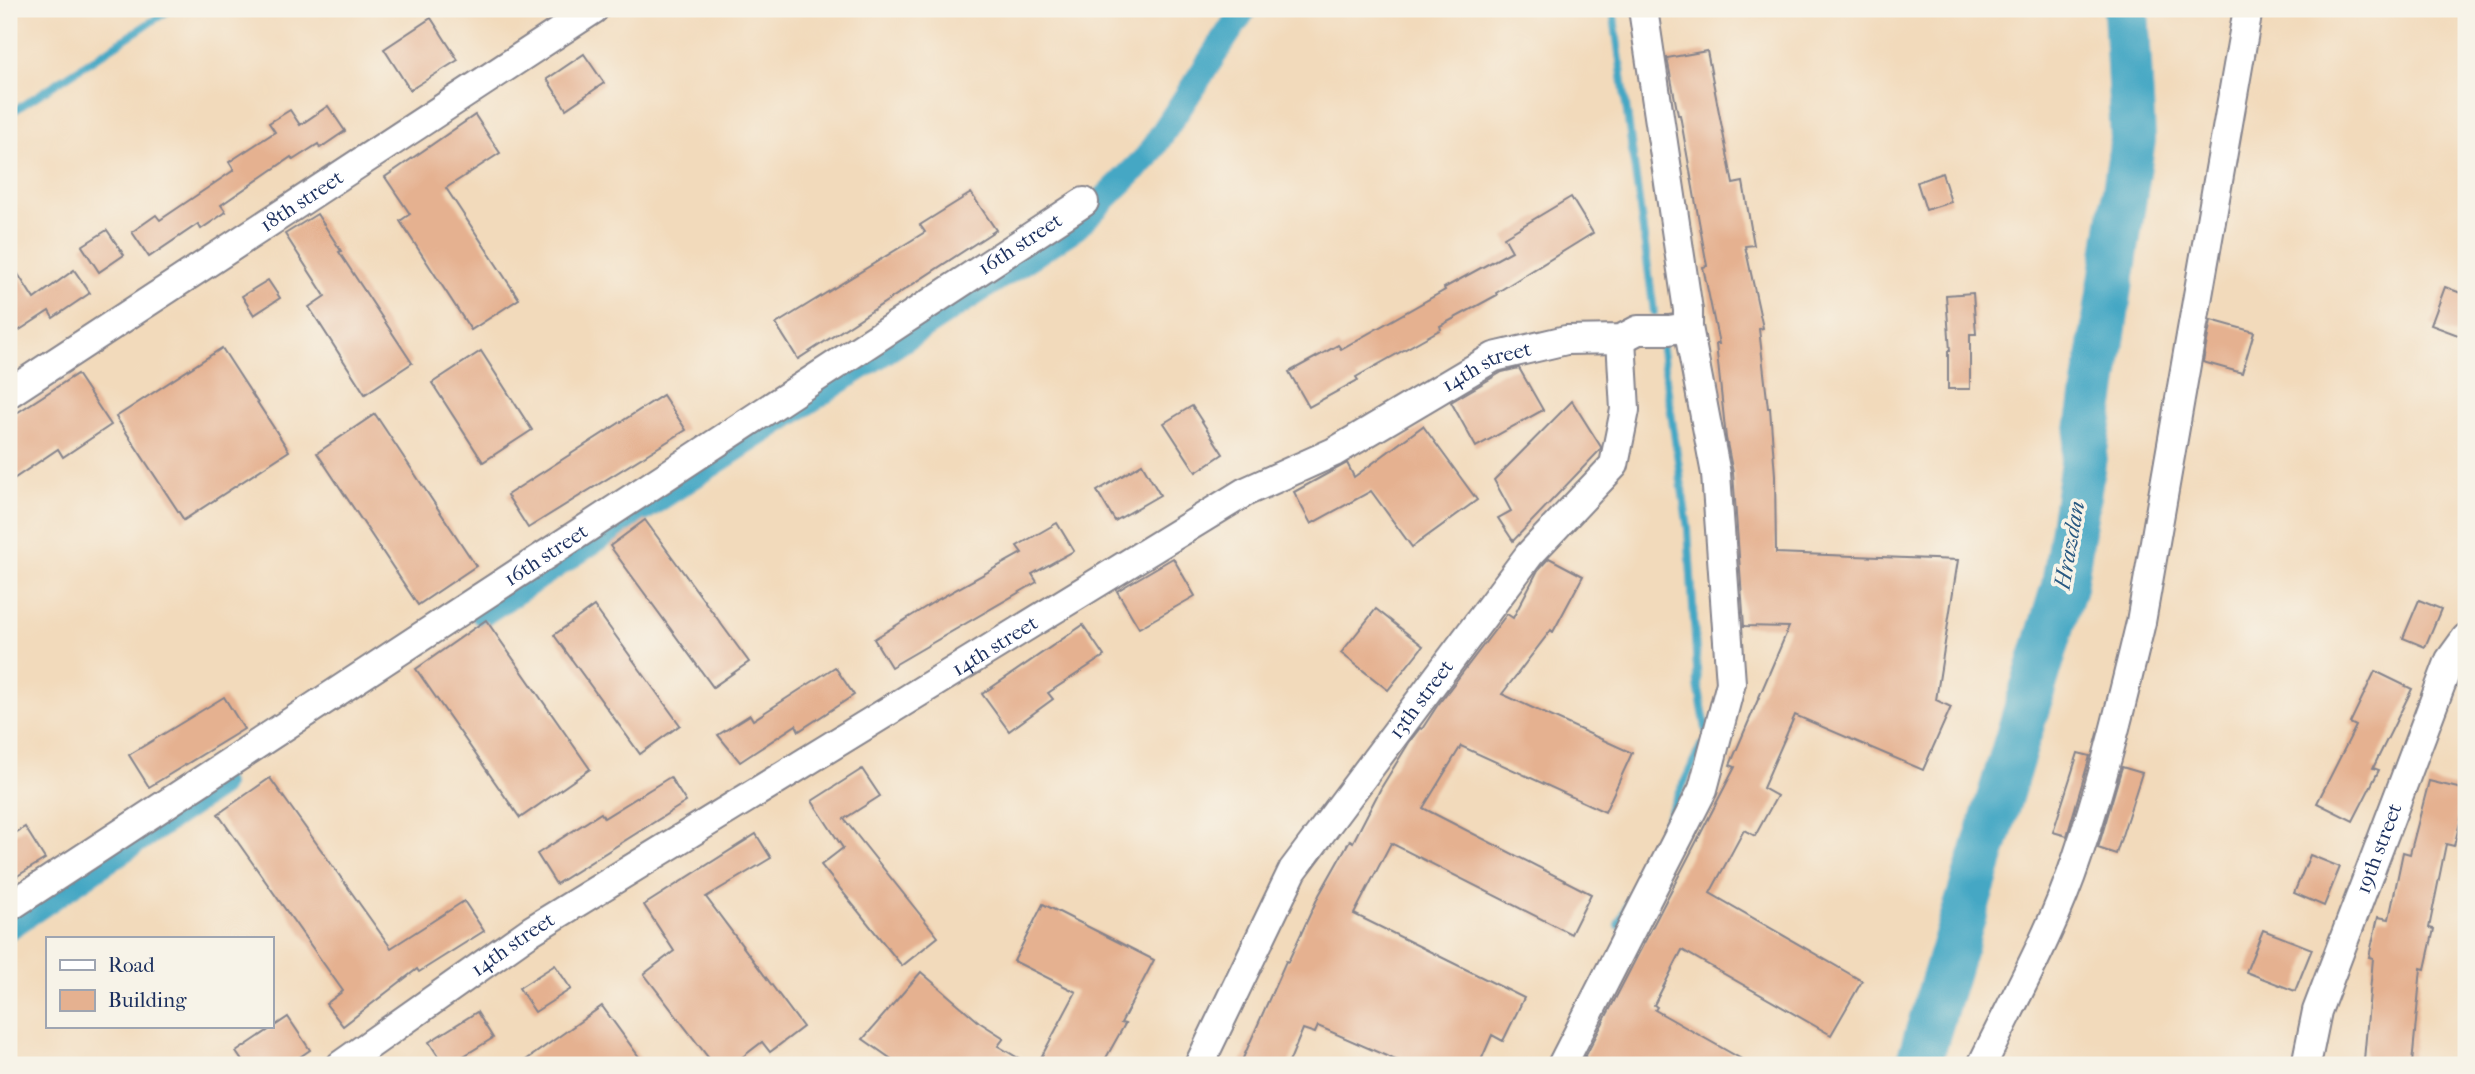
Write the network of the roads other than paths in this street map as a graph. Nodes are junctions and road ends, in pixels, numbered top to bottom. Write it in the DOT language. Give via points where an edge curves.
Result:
graph roads {
  1 [pos="594,9"];
  2 [pos="1643,9"];
  3 [pos="2248,9"];
  4 [pos="1084,202"];
  5 [pos="1688,327"];
  6 [pos="1621,339"];
  7 [pos="9,393"];
  8 [pos="2466,638"];
  9 [pos="9,908"];
  10 [pos="341,1065"];
  11 [pos="1199,1065"];
  12 [pos="1562,1065"];
  13 [pos="1982,1065"];
  14 [pos="2306,1065"];
  1 -- 7 [label="street, 18th street"];
  2 -- 5 [label="street"];
  3 -- 13 [label="street" via="2141,622 2124,692 2077,859"];
  4 -- 9 [label="street, 16th street"];
  5 -- 6 [label="street, 14th street" via="1638,330"];
  5 -- 12 [label="street" via="1716,474 1731,683 1703,789"];
  6 -- 10 [label="street, 14th street" via="1566,340 1494,357 1334,452 1245,492 532,930"];
  6 -- 11 [label="street, 13th street" via="1625,410 1614,465 1529,555 1293,870"];
  8 -- 14 [label="street, 19th street" via="2450,660 2382,835 2317,1011"];
}
